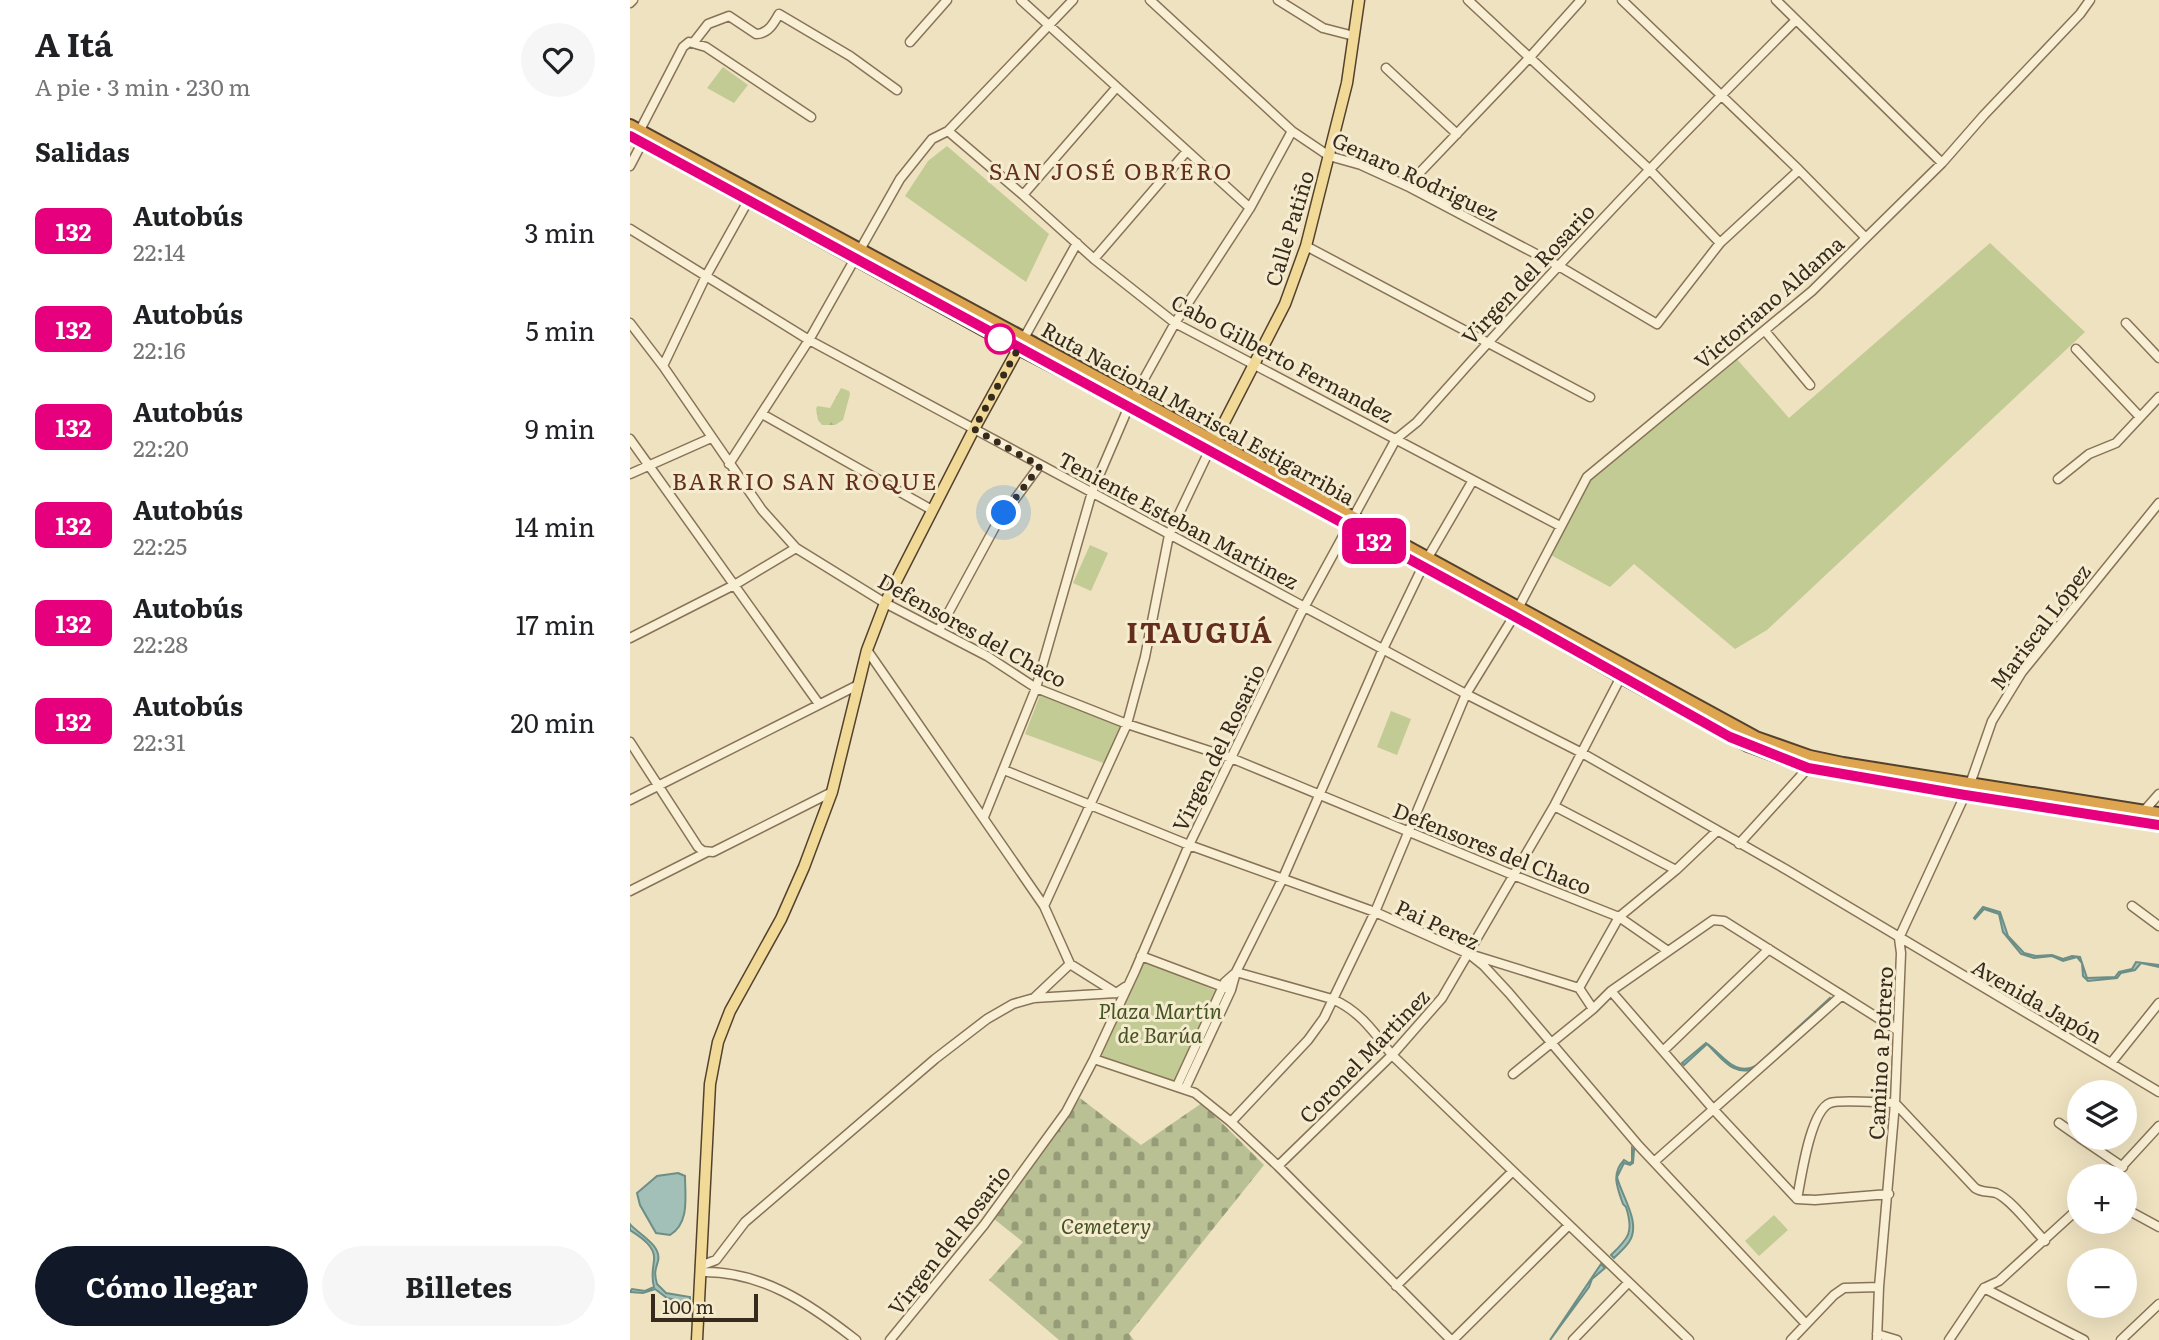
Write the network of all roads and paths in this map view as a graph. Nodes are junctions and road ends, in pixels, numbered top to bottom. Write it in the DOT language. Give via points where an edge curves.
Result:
graph roads {
  1 [pos="947,0"];
  2 [pos="1021,0"];
  3 [pos="1073,0"];
  4 [pos="1150,0"];
  5 [pos="1278,0"];
  6 [pos="1359,0"];
  7 [pos="1468,0"];
  8 [pos="1581,0"];
  9 [pos="1622,0"];
  10 [pos="1776,0"];
  11 [pos="2090,0"];
  12 [pos="1795,21"];
  13 [pos="1049,25"];
  14 [pos="1354,36"];
  15 [pos="694,42"];
  16 [pos="910,42"];
  17 [pos="1531,57"];
  18 [pos="1386,68"];
  19 [pos="1116,88"];
  20 [pos="897,90"];
  21 [pos="1721,96"];
  22 [pos="811,117"];
  23 [pos="633,131"];
  24 [pos="948,131"];
  25 [pos="1292,131"];
  26 [pos="1457,134"];
  27 [pos="642,143"];
  28 [pos="1187,151"];
  29 [pos="1329,156"];
  30 [pos="1942,163"];
  31 [pos="630,166"];
  32 [pos="1649,169"];
  33 [pos="1799,170"];
  34 [pos="1407,186"];
  35 [pos="1023,194"];
  36 [pos="748,201"];
  37 [pos="1250,208"];
  38 [pos="630,229"];
  39 [pos="1865,237"];
  40 [pos="1077,243"];
  41 [pos="1720,243"];
  42 [pos="1306,246"];
  43 [pos="858,253"];
  44 [pos="1094,259"];
  45 [pos="1557,265"];
  46 [pos="705,278"];
  47 [pos="1175,323"];
  48 [pos="2126,323"];
  49 [pos="631,326"];
  50 [pos="1765,331"];
  51 [pos="1024,338"];
  52 [pos="809,340"];
  53 [pos="1488,342"];
  54 [pos="1018,349"];
  55 [pos="2076,349"];
  56 [pos="2159,358"];
  57 [pos="1255,364"];
  58 [pos="663,366"];
  59 [pos="1810,385"];
  60 [pos="1591,397"];
  61 [pos="2159,397"];
  62 [pos="1132,402"];
  63 [pos="762,414"];
  64 [pos="2140,417"];
  65 [pos="974,429"];
  66 [pos="711,438"];
  67 [pos="630,439"];
  68 [pos="1396,439"];
  69 [pos="1212,447"];
  70 [pos="729,464"];
  71 [pos="647,466"];
  72 [pos="1040,466"];
  73 [pos="630,474"];
  74 [pos="2058,479"];
  75 [pos="1473,480"];
  76 [pos="1092,492"];
  77 [pos="2159,503"];
  78 [pos="932,510"];
  79 [pos="1350,523"];
  80 [pos="1560,526"];
  81 [pos="1170,535"];
  82 [pos="796,548"];
  83 [pos="1425,563"];
  84 [pos="736,584"];
  85 [pos="886,603"];
  86 [pos="1305,606"];
  87 [pos="1516,612"];
  88 [pos="939,630"];
  89 [pos="630,638"];
  90 [pos="1383,649"];
  91 [pos="867,650"];
  92 [pos="1624,673"];
  93 [pos="858,685"];
  94 [pos="1036,688"];
  95 [pos="1466,694"];
  96 [pos="819,704"];
  97 [pos="1127,724"];
  98 [pos="630,742"];
  99 [pos="1582,753"];
  100 [pos="1231,758"];
  101 [pos="1808,768"];
  102 [pos="1004,769"];
  103 [pos="1970,783"];
  104 [pos="659,785"];
  105 [pos="832,792"];
  106 [pos="2159,794"];
  107 [pos="1320,795"];
  108 [pos="1965,795"];
  109 [pos="630,800"];
  110 [pos="1090,804"];
  111 [pos="1554,806"];
  112 [pos="2144,811"];
  113 [pos="2159,813"];
  114 [pos="984,817"];
  115 [pos="2159,825"];
  116 [pos="1717,831"];
  117 [pos="1409,832"];
  118 [pos="1739,844"];
  119 [pos="1189,845"];
  120 [pos="705,852"];
  121 [pos="1676,870"];
  122 [pos="1513,875"];
  123 [pos="1283,878"];
  124 [pos="630,891"];
  125 [pos="1044,906"];
  126 [pos="2132,906"];
  127 [pos="1375,912"];
  128 [pos="1619,917"];
  129 [pos="2159,926"];
  130 [pos="1899,938"];
  131 [pos="1769,949"];
  132 [pos="1668,951"];
  133 [pos="1142,953"];
  134 [pos="1469,954"];
  135 [pos="1070,964"];
  136 [pos="1236,972"];
  137 [pos="1128,985"];
  138 [pos="1228,986"];
  139 [pos="1578,988"];
  140 [pos="1611,992"];
  141 [pos="1116,993"];
  142 [pos="1841,996"];
  143 [pos="1034,998"];
  144 [pos="1332,999"];
  145 [pos="2159,1003"];
  146 [pos="1593,1009"];
  147 [pos="1898,1030"];
  148 [pos="1552,1044"];
  149 [pos="1663,1051"];
  150 [pos="1392,1055"];
  151 [pos="1094,1059"];
  152 [pos="2111,1063"];
  153 [pos="1513,1074"];
  154 [pos="1181,1088"];
  155 [pos="2159,1092"];
  156 [pos="1895,1103"];
  157 [pos="1714,1110"];
  158 [pos="1231,1122"];
  159 [pos="2059,1123"];
  160 [pos="2159,1126"];
  161 [pos="2067,1128"];
  162 [pos="2099,1150"];
  163 [pos="1655,1161"];
  164 [pos="2119,1164"];
  165 [pos="2126,1164"];
  166 [pos="1278,1166"];
  167 [pos="1513,1171"];
  168 [pos="1889,1194"];
  169 [pos="1797,1199"];
  170 [pos="2137,1215"];
  171 [pos="2067,1220"];
  172 [pos="1569,1225"];
  173 [pos="2159,1227"];
  174 [pos="2045,1241"];
  175 [pos="700,1269"];
  176 [pos="1628,1283"];
  177 [pos="1396,1286"];
  178 [pos="1879,1287"];
  179 [pos="1984,1288"];
  180 [pos="2159,1304"];
  181 [pos="1806,1324"];
  182 [pos="1877,1337"];
  183 [pos="1685,1339"];
  184 [pos="697,1340"];
  185 [pos="856,1340"];
  186 [pos="891,1340"];
  187 [pos="1452,1340"];
  188 [pos="1573,1340"];
  189 [pos="1791,1340"];
  190 [pos="1896,1340"];
  191 [pos="1949,1340"];
  192 [pos="2084,1340"];
  193 [pos="2121,1340"];
  1 -- 16 [label="street"];
  2 -- 13 [label="street"];
  3 -- 13 [label="street"];
  4 -- 25 [label="street, Genaro Rodriguez"];
  5 -- 14 [label="street" via="1324,28"];
  6 -- 14 [label="main road, Calle Patiño"];
  7 -- 17 [label="street"];
  8 -- 17 [label="street"];
  9 -- 21 [label="street"];
  10 -- 12 [label="street"];
  11 -- 30 [label="street, Victoriano Aldama"];
  12 -- 21 [label="street, Virgen del Rosario"];
  12 -- 30 [label="street"];
  13 -- 19 [label="street"];
  13 -- 24 [label="street"];
  14 -- 29 [label="main road, Calle Patiño"];
  15 -- 20 [label="street" via="708,24 729,16 761,34 779,14"];
  15 -- 22 [label="street"];
  15 -- 23 [label="street" via="683,47"];
  17 -- 26 [label="street"];
  17 -- 32 [label="street"];
  18 -- 26 [label="street"];
  19 -- 28 [label="street"];
  19 -- 35 [label="street"];
  21 -- 32 [label="street, Virgen del Rosario"];
  21 -- 33 [label="street"];
  23 -- 27 [label="highway, Ruta Nacional Mariscal Estigarribia"];
  23 -- 43 [label="highway, Ruta Nacional Mariscal Estigarribia"];
  24 -- 35 [label="street, Cabo Gilberto Fernandez"];
  24 -- 43 [label="street" via="932,139 900,179"];
  25 -- 29 [label="street, Genaro Rodriguez"];
  25 -- 37 [label="street"];
  26 -- 34 [label="street"];
  27 -- 31 [label="street"];
  27 -- 36 [label="highway, Ruta Nacional Mariscal Estigarribia"];
  28 -- 37 [label="street"];
  28 -- 44 [label="street"];
  29 -- 34 [label="street, Genaro Rodriguez" via="1361,164"];
  29 -- 42 [label="main road, Calle Patiño"];
  30 -- 39 [label="street, Victoriano Aldama"];
  32 -- 41 [label="street"];
  32 -- 45 [label="street, Virgen del Rosario"];
  33 -- 39 [label="street"];
  33 -- 41 [label="street"];
  34 -- 45 [label="street, Genaro Rodriguez"];
  35 -- 40 [label="street, Cabo Gilberto Fernandez"];
  36 -- 43 [label="highway, Ruta Nacional Mariscal Estigarribia"];
  36 -- 46 [label="street"];
  37 -- 47 [label="street"];
  38 -- 46 [label="street, Teniente Esteban Martinez"];
  39 -- 50 [label="street, Victoriano Aldama"];
  40 -- 44 [label="street, Cabo Gilberto Fernandez"];
  40 -- 51 [label="street"];
  41 -- 45 [label="street, Genaro Rodriguez" via="1657,324"];
  42 -- 53 [label="street"];
  42 -- 57 [label="main road, Calle Patiño" via="1285,304"];
  43 -- 51 [label="highway, Ruta Nacional Mariscal Estigarribia"];
  43 -- 52 [label="street"];
  43 -- 54 [label="highway, Ruta Nacional Mariscal Estigarribia"];
  44 -- 47 [label="street, Cabo Gilberto Fernandez"];
  45 -- 53 [label="street, Virgen del Rosario"];
  46 -- 52 [label="street, Teniente Esteban Martinez"];
  46 -- 58 [label="street"];
  47 -- 57 [label="street, Cabo Gilberto Fernandez"];
  47 -- 62 [label="street"];
  48 -- 56 [label="street"];
  49 -- 58 [label="street, Defensores del Chaco"];
  50 -- 59 [label="street"];
  50 -- 80 [label="street, Victoriano Aldama" via="1587,477"];
  51 -- 54 [label="main road"];
  51 -- 62 [label="highway, Ruta Nacional Mariscal Estigarribia"];
  52 -- 63 [label="street"];
  52 -- 65 [label="street, Teniente Esteban Martinez"];
  53 -- 60 [label="street"];
  53 -- 68 [label="street, Virgen del Rosario" via="1417,422"];
  54 -- 62 [label="highway, Ruta Nacional Mariscal Estigarribia"];
  54 -- 65 [label="main road"];
  55 -- 64 [label="street"];
  57 -- 68 [label="street, Cabo Gilberto Fernandez"];
  57 -- 69 [label="main road, Calle Patiño"];
  58 -- 66 [label="street, Defensores del Chaco"];
  61 -- 64 [label="street"];
  62 -- 69 [label="highway, Ruta Nacional Mariscal Estigarribia"];
  62 -- 76 [label="street"];
  63 -- 70 [label="street"];
  63 -- 78 [label="street"];
  64 -- 74 [label="street" via="2116,443 2089,454"];
  65 -- 72 [label="street, Teniente Esteban Martinez"];
  65 -- 78 [label="main road"];
  66 -- 70 [label="street, Defensores del Chaco"];
  66 -- 71 [label="street"];
  67 -- 71 [label="street"];
  68 -- 75 [label="street, Cabo Gilberto Fernandez"];
  68 -- 79 [label="street, Virgen del Rosario"];
  69 -- 79 [label="highway, Ruta Nacional Mariscal Estigarribia"];
  69 -- 81 [label="street"];
  70 -- 82 [label="street, Defensores del Chaco"];
  71 -- 73 [label="street"];
  71 -- 84 [label="street"];
  72 -- 76 [label="street, Teniente Esteban Martinez"];
  72 -- 88 [label="street" via="996,525"];
  75 -- 80 [label="street, Cabo Gilberto Fernandez"];
  75 -- 83 [label="street"];
  76 -- 81 [label="street, Teniente Esteban Martinez"];
  76 -- 94 [label="street"];
  77 -- 103 [label="street, Mariscal López" via="2022,671 1992,721"];
  78 -- 85 [label="main road"];
  79 -- 83 [label="highway, Ruta Nacional Mariscal Estigarribia"];
  79 -- 86 [label="street, Virgen del Rosario"];
  80 -- 87 [label="street, Victoriano Aldama"];
  81 -- 86 [label="street, Teniente Esteban Martinez"];
  81 -- 97 [label="street"];
  82 -- 84 [label="street"];
  82 -- 85 [label="street, Defensores del Chaco"];
  83 -- 87 [label="highway, Ruta Nacional Mariscal Estigarribia"];
  83 -- 90 [label="street"];
  84 -- 89 [label="street"];
  84 -- 96 [label="street"];
  85 -- 88 [label="street, Defensores del Chaco"];
  85 -- 91 [label="main road"];
  86 -- 90 [label="street, Teniente Esteban Martinez"];
  86 -- 100 [label="street, Virgen del Rosario"];
  87 -- 92 [label="highway, Ruta Nacional Mariscal Estigarribia"];
  87 -- 95 [label="street, Victoriano Aldama"];
  88 -- 94 [label="street, Defensores del Chaco"];
  90 -- 95 [label="street, Teniente Esteban Martinez"];
  90 -- 107 [label="street"];
  91 -- 93 [label="main road"];
  91 -- 114 [label="street"];
  92 -- 99 [label="street, Coronel Martinez"];
  92 -- 101 [label="highway, Ruta Nacional Mariscal Estigarribia" via="1730,737"];
  92 -- 103 [label="highway, Ruta Nacional Mariscal Estigarribia" via="1780,747 1843,763"];
  93 -- 96 [label="street"];
  93 -- 105 [label="main road"];
  94 -- 97 [label="street, Defensores del Chaco"];
  94 -- 102 [label="street"];
  95 -- 99 [label="street, Teniente Esteban Martinez"];
  95 -- 117 [label="street, Victoriano Aldama"];
  96 -- 104 [label="street"];
  97 -- 100 [label="street, Defensores del Chaco"];
  97 -- 110 [label="street"];
  98 -- 104 [label="street"];
  99 -- 111 [label="street, Coronel Martinez"];
  99 -- 116 [label="street, Teniente Esteban Martinez"];
  100 -- 107 [label="street, Defensores del Chaco"];
  100 -- 119 [label="street, Virgen del Rosario"];
  101 -- 108 [label="highway, Ruta Nacional Mariscal Estigarribia"];
  101 -- 118 [label="street"];
  102 -- 110 [label="street, Pai Perez"];
  102 -- 114 [label="street"];
  103 -- 108 [label="street, Camino a Potrero"];
  103 -- 112 [label="highway, Ruta Nacional Mariscal Estigarribia"];
  104 -- 109 [label="street"];
  104 -- 120 [label="street"];
  105 -- 120 [label="street"];
  105 -- 175 [label="main road" via="781,919 718,1042 710,1084"];
  106 -- 112 [label="street"];
  107 -- 117 [label="street, Defensores del Chaco"];
  107 -- 123 [label="street"];
  108 -- 115 [label="highway, Ruta Nacional Mariscal Estigarribia"];
  108 -- 130 [label="street, Camino a Potrero"];
  110 -- 119 [label="street, Pai Perez"];
  110 -- 125 [label="street"];
  111 -- 121 [label="street"];
  111 -- 122 [label="street, Coronel Martinez"];
  112 -- 113 [label="highway, Ruta Nacional Mariscal Estigarribia"];
  114 -- 125 [label="street"];
  116 -- 118 [label="street, Teniente Esteban Martinez"];
  116 -- 121 [label="street"];
  117 -- 122 [label="street, Defensores del Chaco"];
  117 -- 127 [label="street, Victoriano Aldama"];
  118 -- 130 [label="street, Teniente Esteban Martinez"];
  119 -- 123 [label="street, Pai Perez"];
  119 -- 133 [label="street, Virgen del Rosario"];
  120 -- 124 [label="street"];
  121 -- 128 [label="street"];
  122 -- 128 [label="street, Defensores del Chaco"];
  122 -- 134 [label="street, Coronel Martinez"];
  123 -- 127 [label="street, Pai Perez"];
  123 -- 136 [label="street"];
  125 -- 135 [label="street"];
  126 -- 129 [label="street"];
  127 -- 134 [label="street, Pai Perez"];
  127 -- 144 [label="street, Victoriano Aldama"];
  128 -- 132 [label="street, Defensores del Chaco"];
  128 -- 139 [label="street"];
  130 -- 147 [label="street, Camino a Potrero"];
  130 -- 152 [label="street, Avenida Japón"];
  131 -- 132 [label="street" via="1720,920 1707,923"];
  131 -- 142 [label="street"];
  131 -- 149 [label="street"];
  132 -- 140 [label="street"];
  133 -- 137 [label="street, Virgen del Rosario"];
  133 -- 138 [label="street"];
  134 -- 139 [label="street"];
  134 -- 148 [label="street, Pai Perez"];
  134 -- 150 [label="street, Coronel Martinez" via="1442,998"];
  135 -- 141 [label="street"];
  135 -- 143 [label="street"];
  136 -- 138 [label="street"];
  136 -- 144 [label="street"];
  137 -- 141 [label="street"];
  137 -- 151 [label="street, Virgen del Rosario"];
  138 -- 154 [label="street"];
  139 -- 146 [label="street"];
  140 -- 146 [label="street"];
  140 -- 149 [label="street"];
  141 -- 143 [label="street"];
  142 -- 147 [label="street"];
  142 -- 157 [label="street"];
  143 -- 175 [label="street" via="988,1019 935,1059 745,1222 716,1260"];
  144 -- 150 [label="street" via="1360,1015"];
  144 -- 158 [label="street, Victoriano Aldama" via="1308,1040"];
  145 -- 152 [label="street"];
  146 -- 148 [label="street"];
  147 -- 156 [label="street, Camino a Potrero"];
  148 -- 153 [label="street"];
  148 -- 163 [label="street, Pai Perez"];
  149 -- 157 [label="street"];
  150 -- 166 [label="street, Coronel Martinez"];
  150 -- 167 [label="street"];
  151 -- 154 [label="street"];
  151 -- 186 [label="street, Virgen del Rosario" via="1038,1152"];
  152 -- 155 [label="street, Avenida Japón"];
  154 -- 158 [label="street" via="1195,1093"];
  156 -- 168 [label="street, Camino a Potrero"];
  156 -- 169 [label="street" via="1834,1102 1824,1107 1810,1141"];
  156 -- 174 [label="street" via="1975,1188 2006,1199"];
  157 -- 163 [label="street"];
  157 -- 169 [label="street"];
  158 -- 166 [label="street"];
  159 -- 161 [label="street"];
  160 -- 165 [label="street"];
  162 -- 164 [label="street"];
  163 -- 181 [label="street, Pai Perez"];
  166 -- 177 [label="street"];
  167 -- 172 [label="street"];
  167 -- 177 [label="street"];
  168 -- 169 [label="street"];
  168 -- 178 [label="street, Camino a Potrero"];
  170 -- 173 [label="street"];
  171 -- 174 [label="street"];
  172 -- 176 [label="street"];
  172 -- 187 [label="street"];
  174 -- 179 [label="street"];
  175 -- 184 [label="main road"];
  175 -- 185 [label="street" via="784,1291"];
  176 -- 183 [label="street"];
  176 -- 188 [label="street"];
  177 -- 187 [label="street"];
  178 -- 181 [label="street" via="1844,1288"];
  178 -- 182 [label="street, Camino a Potrero"];
  179 -- 191 [label="street"];
  179 -- 192 [label="street"];
  180 -- 193 [label="street"];
  181 -- 189 [label="street"];
  182 -- 190 [label="street"];
}
